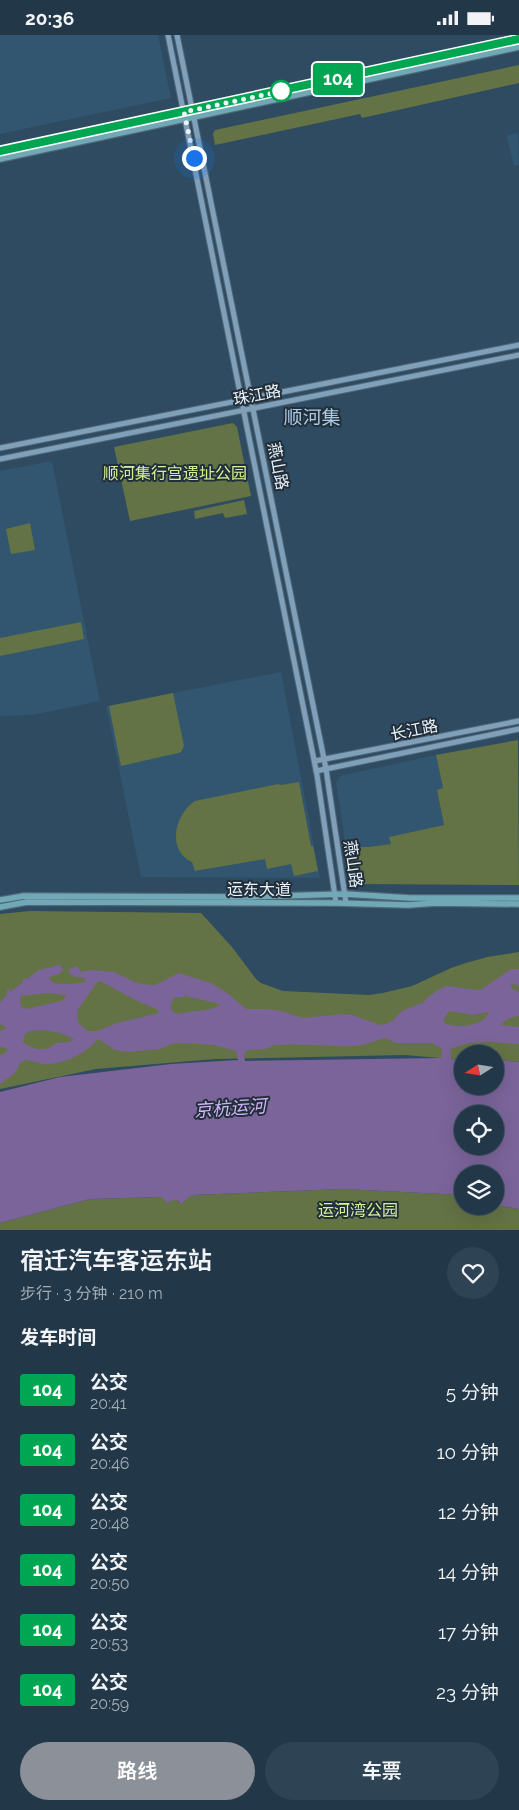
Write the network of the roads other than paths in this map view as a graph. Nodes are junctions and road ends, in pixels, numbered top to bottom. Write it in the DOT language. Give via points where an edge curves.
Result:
graph roads {
  1 [pos="168,35"];
  2 [pos="177,35"];
  3 [pos="519,39"];
  4 [pos="519,47"];
  5 [pos="191,110"];
  6 [pos="184,112"];
  7 [pos="193,117"];
  8 [pos="185,119"];
  9 [pos="0,151"];
  10 [pos="0,159"];
  11 [pos="519,345"];
  12 [pos="519,355"];
  13 [pos="251,397"];
  14 [pos="242,399"];
  15 [pos="253,408"];
  16 [pos="244,410"];
  17 [pos="0,447"];
  18 [pos="0,459"];
  19 [pos="519,721"];
  20 [pos="519,729"];
  21 [pos="324,760"];
  22 [pos="314,761"];
  23 [pos="326,769"];
  24 [pos="316,771"];
  25 [pos="345,894"];
  26 [pos="335,896"];
  27 [pos="519,898"];
  28 [pos="0,901"];
  29 [pos="336,903"];
  30 [pos="346,903"];
  31 [pos="519,903"];
  1 -- 6 [label="street, 燕山路"];
  2 -- 5 [label="street, 燕山路"];
  3 -- 5 [label="main road"];
  4 -- 7 [label="main road"];
  5 -- 6 [label="main road"];
  5 -- 7 [label="street, 燕山路"];
  6 -- 8 [label="street, 燕山路"];
  6 -- 9 [label="main road"];
  7 -- 8 [label="main road"];
  7 -- 13 [label="street, 燕山路"];
  8 -- 10 [label="main road"];
  8 -- 14 [label="street, 燕山路"];
  11 -- 13 [label="street, 珠江路"];
  12 -- 15 [label="street, 珠江路"];
  13 -- 14 [label="street, 珠江路"];
  13 -- 15 [label="street, 燕山路"];
  14 -- 16 [label="street, 燕山路"];
  14 -- 17 [label="street, 珠江路"];
  15 -- 16 [label="street, 珠江路"];
  15 -- 21 [label="street, 燕山路"];
  16 -- 18 [label="street, 珠江路"];
  16 -- 22 [label="street, 燕山路"];
  19 -- 21 [label="street, 长江路"];
  20 -- 23 [label="street, 长江路"];
  21 -- 22 [label="street, 长江路"];
  21 -- 23 [label="street, 燕山路"];
  22 -- 24 [label="street, 燕山路"];
  23 -- 24 [label="street, 长江路"];
  23 -- 25 [label="street, 燕山路"];
  24 -- 26 [label="street, 燕山路"];
  25 -- 26 [label="main road, 运东大道"];
  25 -- 27 [label="main road, 运东大道" via="410,898"];
  25 -- 30 [label="street, 燕山路"];
  26 -- 28 [label="main road, 运东大道" via="24,896"];
  26 -- 29 [label="street, 燕山路"];
  28 -- 29 [label="main road, 运东大道"];
  29 -- 30 [label="main road, 运东大道"];
  30 -- 31 [label="main road, 运东大道"];
}
